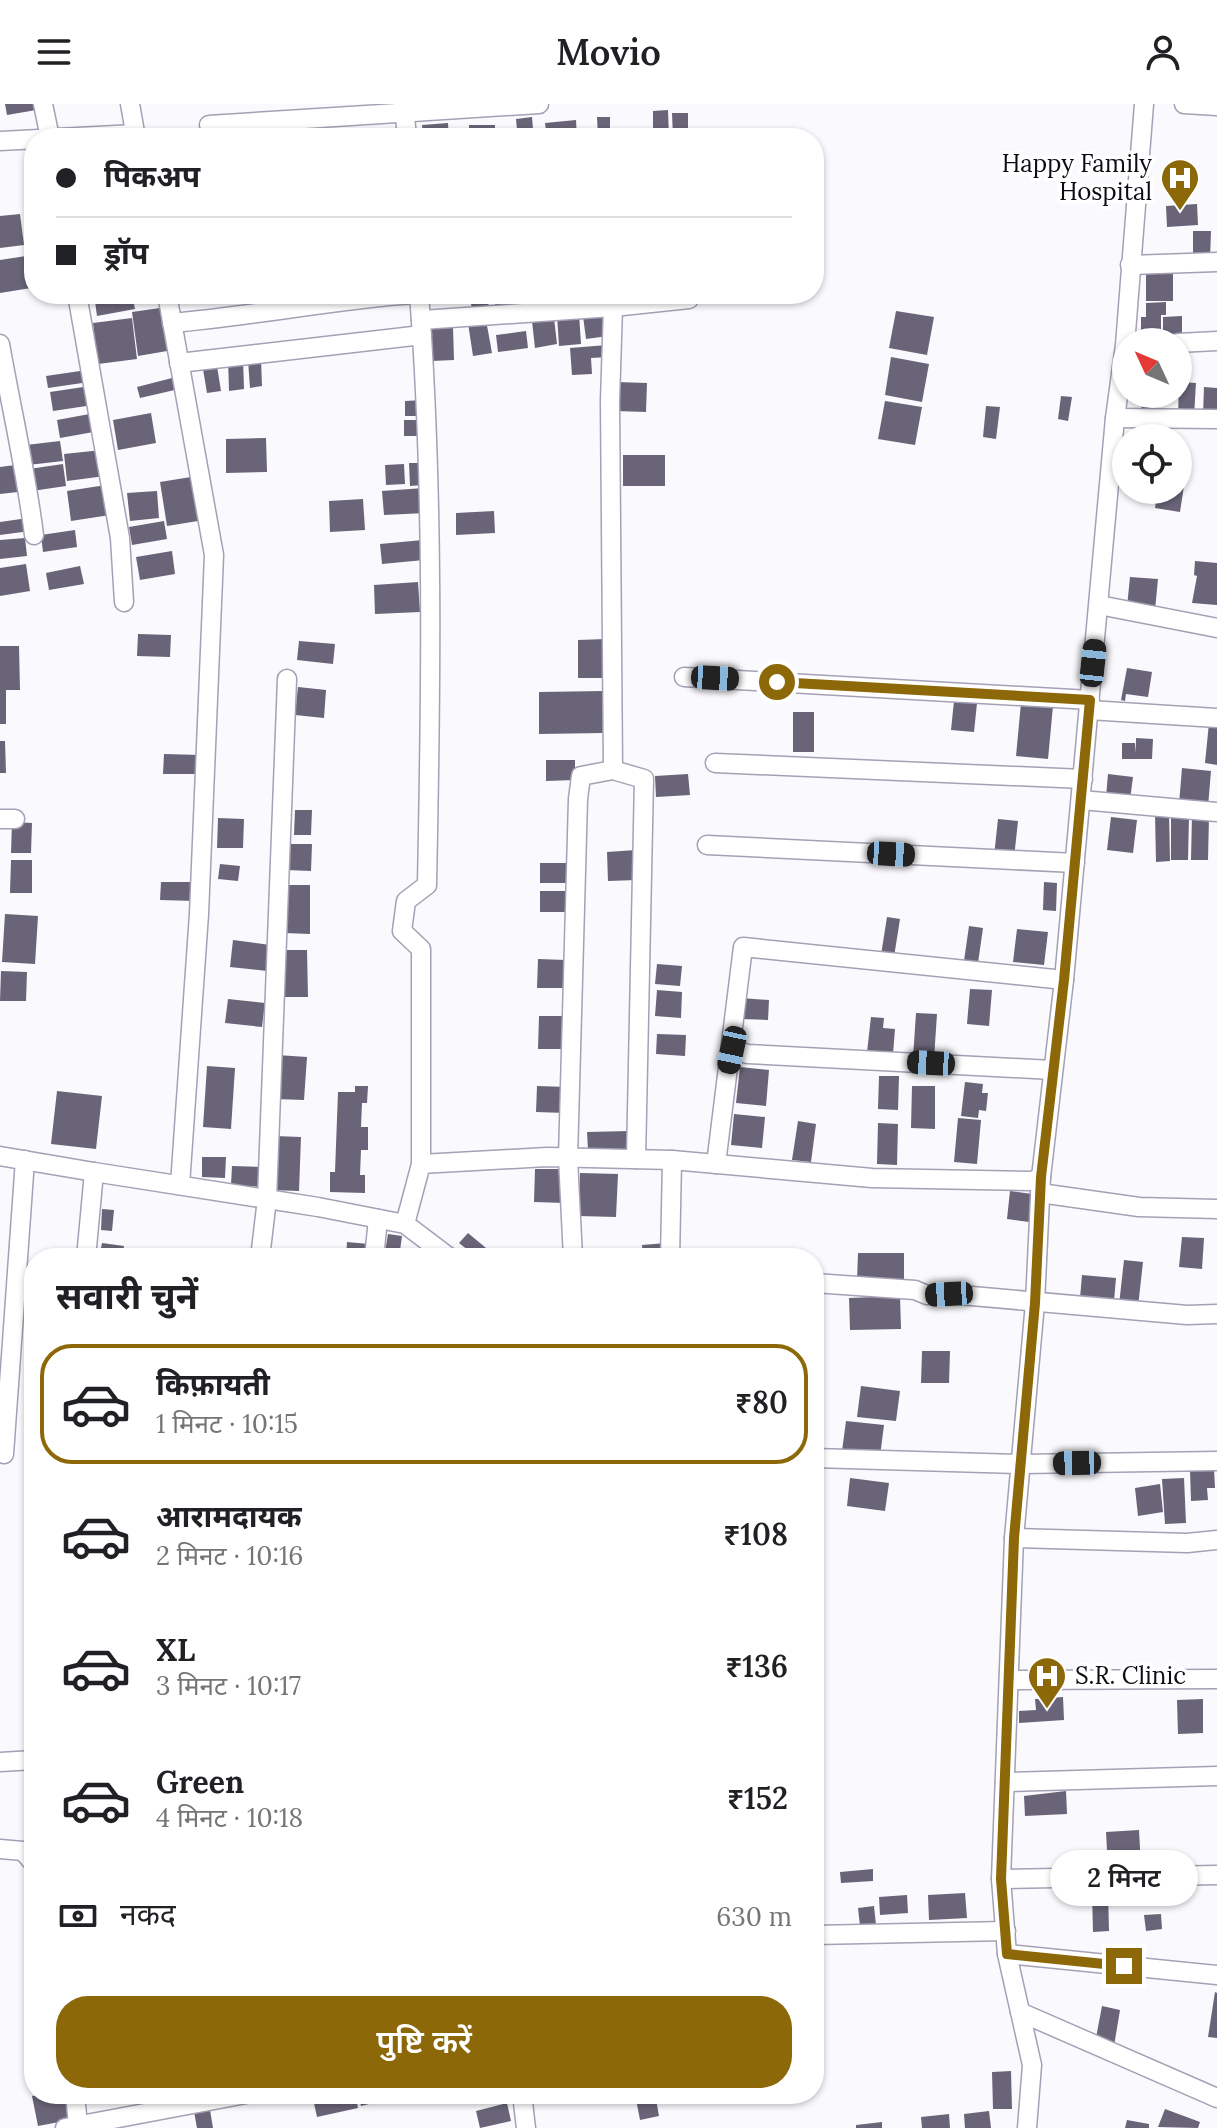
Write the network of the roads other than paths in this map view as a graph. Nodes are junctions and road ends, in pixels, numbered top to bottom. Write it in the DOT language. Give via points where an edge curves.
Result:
graph roads {
  1 [pos="43,104"];
  2 [pos="130,104"];
  3 [pos="539,104"];
  4 [pos="1144,104"];
  5 [pos="1184,104"];
  6 [pos="1217,106"];
  7 [pos="405,109"];
  8 [pos="209,125"];
  9 [pos="47,128"];
  10 [pos="134,128"];
  11 [pos="24,139"];
  12 [pos="0,141"];
  13 [pos="1217,262"];
  14 [pos="1130,265"];
  15 [pos="79,304"];
  16 [pos="169,304"];
  17 [pos="299,304"];
  18 [pos="418,304"];
  19 [pos="642,304"];
  20 [pos="613,307"];
  21 [pos="172,323"];
  22 [pos="422,328"];
  23 [pos="1127,328"];
  24 [pos="1217,341"];
  25 [pos="1192,342"];
  26 [pos="0,344"];
  27 [pos="179,363"];
  28 [pos="1117,408"];
  29 [pos="1115,418"];
  30 [pos="1217,419"];
  31 [pos="34,535"];
  32 [pos="124,602"];
  33 [pos="1099,605"];
  34 [pos="1217,628"];
  35 [pos="684,677"];
  36 [pos="287,679"];
  37 [pos="1089,705"];
  38 [pos="1217,718"];
  39 [pos="715,763"];
  40 [pos="613,770"];
  41 [pos="1083,779"];
  42 [pos="1081,800"];
  43 [pos="1217,812"];
  44 [pos="707,845"];
  45 [pos="1075,863"];
  46 [pos="1064,980"];
  47 [pos="732,1050"];
  48 [pos="1052,1070"];
  49 [pos="0,1156"];
  50 [pos="568,1158"];
  51 [pos="636,1159"];
  52 [pos="25,1160"];
  53 [pos="672,1160"];
  54 [pos="421,1164"];
  55 [pos="716,1164"];
  56 [pos="94,1172"];
  57 [pos="180,1185"];
  58 [pos="1040,1185"];
  59 [pos="267,1199"];
  60 [pos="1217,1209"];
  61 [pos="378,1219"];
  62 [pos="405,1224"];
  63 [pos="87,1248"];
  64 [pos="261,1248"];
  65 [pos="375,1248"];
  66 [pos="437,1248"];
  67 [pos="572,1248"];
  68 [pos="670,1248"];
  69 [pos="824,1284"];
  70 [pos="1035,1303"];
  71 [pos="1217,1314"];
  72 [pos="4,1454"];
  73 [pos="824,1458"];
  74 [pos="1217,1461"];
  75 [pos="1021,1464"];
  76 [pos="1014,1538"];
  77 [pos="1217,1540"];
  78 [pos="1217,1679"];
  79 [pos="1009,1680"];
  80 [pos="24,1761"];
  81 [pos="0,1762"];
  82 [pos="1217,1776"];
  83 [pos="1005,1782"];
  84 [pos="0,1849"];
  85 [pos="24,1852"];
  86 [pos="1217,1875"];
  87 [pos="1001,1879"];
  88 [pos="1006,1931"];
  89 [pos="824,1935"];
  90 [pos="1007,1954"];
  91 [pos="1217,1975"];
  92 [pos="1020,2012"];
  93 [pos="1217,2098"];
  94 [pos="74,2104"];
  95 [pos="192,2104"];
  96 [pos="523,2104"];
  97 [pos="72,2126"];
  98 [pos="526,2128"];
  99 [pos="1027,2128"];
  1 -- 9 [label="street"];
  2 -- 10 [label="street"];
  3 -- 7 [label="street"];
  4 -- 14 [label="street"];
  5 -- 6 [label="street"];
  7 -- 8 [label="street"];
  11 -- 12 [label="street"];
  13 -- 14 [label="street"];
  14 -- 23 [label="street"];
  15 -- 32 [label="street" via="120,538"];
  16 -- 21 [label="street"];
  17 -- 21 [label="street"];
  18 -- 22 [label="street"];
  19 -- 20 [label="street"];
  20 -- 22 [label="street"];
  20 -- 40 [label="street"];
  21 -- 27 [label="street"];
  22 -- 27 [label="street"];
  22 -- 54 [label="street" via="430,728 427,885 406,901 402,931 421,949"];
  24 -- 25 [label="street"];
  26 -- 31 [label="street"];
  27 -- 57 [label="street" via="214,555 199,914"];
  28 -- 29 [label="street"];
  29 -- 30 [label="street"];
  29 -- 33 [label="street"];
  33 -- 34 [label="street"];
  33 -- 37 [label="street"];
  35 -- 37 [label="street"];
  36 -- 59 [label="street"];
  37 -- 38 [label="street"];
  37 -- 41 [label="street"];
  39 -- 41 [label="street"];
  40 -- 50 [label="street" via="581,776 578,799"];
  40 -- 51 [label="street" via="644,779"];
  41 -- 42 [label="street"];
  42 -- 43 [label="street"];
  42 -- 45 [label="street"];
  44 -- 45 [label="street"];
  45 -- 46 [label="street"];
  46 -- 47 [label="street" via="743,947"];
  46 -- 48 [label="street"];
  47 -- 48 [label="street"];
  47 -- 55 [label="street"];
  48 -- 58 [label="street"];
  49 -- 52 [label="street"];
  50 -- 51 [label="street"];
  50 -- 54 [label="street"];
  50 -- 67 [label="street"];
  51 -- 53 [label="street"];
  52 -- 56 [label="street"];
  52 -- 72 [label="street"];
  53 -- 55 [label="street"];
  53 -- 68 [label="street"];
  54 -- 62 [label="street"];
  55 -- 58 [label="street"];
  56 -- 57 [label="street"];
  56 -- 63 [label="street"];
  57 -- 59 [label="street"];
  58 -- 60 [label="street" via="1139,1207"];
  58 -- 70 [label="street"];
  59 -- 61 [label="street"];
  59 -- 64 [label="street"];
  61 -- 62 [label="street"];
  61 -- 65 [label="street"];
  62 -- 66 [label="street"];
  69 -- 70 [label="street"];
  70 -- 71 [label="street"];
  70 -- 75 [label="street"];
  73 -- 75 [label="street"];
  74 -- 75 [label="street"];
  75 -- 76 [label="street"];
  76 -- 77 [label="street"];
  76 -- 79 [label="street"];
  78 -- 79 [label="street"];
  79 -- 83 [label="street"];
  80 -- 81 [label="street"];
  82 -- 83 [label="street"];
  83 -- 87 [label="street"];
  84 -- 85 [label="street"];
  86 -- 87 [label="street"];
  87 -- 88 [label="street"];
  88 -- 89 [label="street"];
  88 -- 90 [label="street"];
  90 -- 91 [label="street"];
  90 -- 92 [label="street"];
  92 -- 93 [label="street"];
  92 -- 99 [label="street" via="1032,2065"];
  94 -- 97 [label="street"];
  95 -- 97 [label="street"];
  96 -- 98 [label="street"];
}
